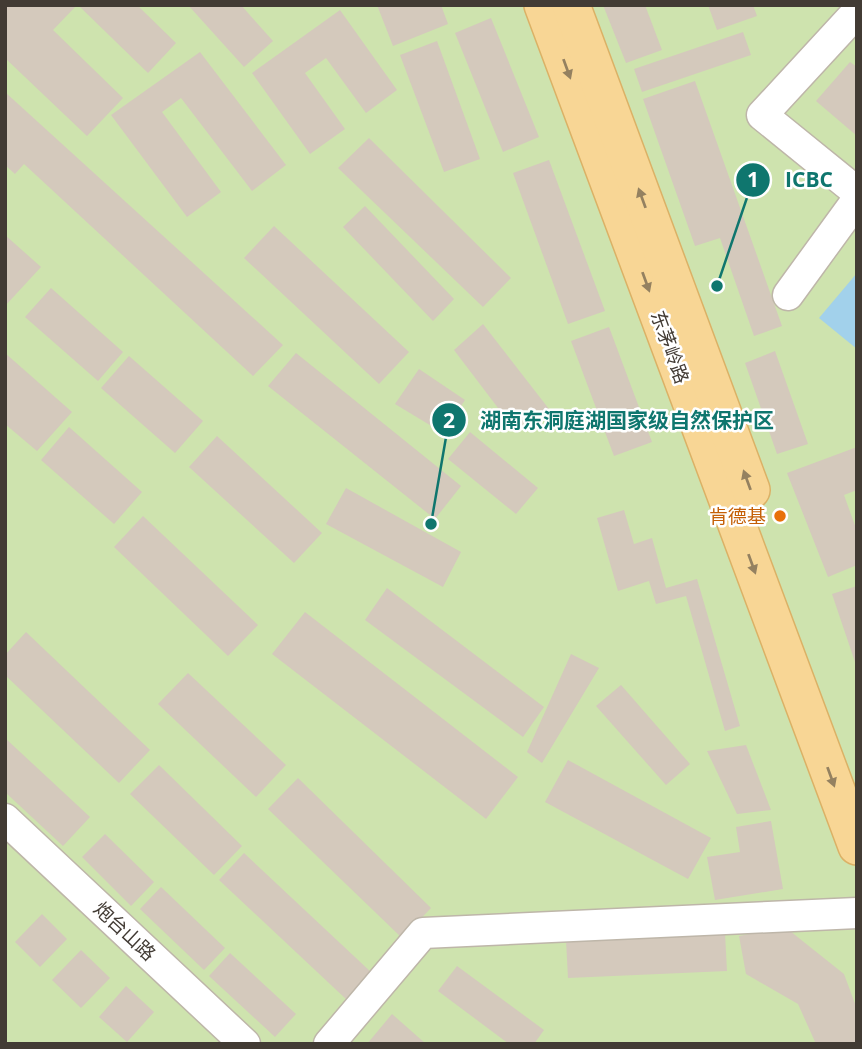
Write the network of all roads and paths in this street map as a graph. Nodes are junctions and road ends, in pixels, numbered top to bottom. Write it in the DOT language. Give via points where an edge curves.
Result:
graph roads {
  1 [pos="543,5"];
  2 [pos="571,5"];
  3 [pos="857,12"];
  4 [pos="857,192"];
  5 [pos="857,200"];
  6 [pos="788,295"];
  7 [pos="857,773"];
  8 [pos="5,819"];
  9 [pos="857,846"];
  10 [pos="857,913"];
  11 [pos="244,1044"];
  12 [pos="328,1044"];
  1 -- 9 [label="main road, 东茅岭路, one-way"];
  7 -- 2 [label="main road, 东茅岭路, one-way"];
  3 -- 4 [label="street" via="762,115"];
  5 -- 6 [label="street"];
  8 -- 11 [label="street, 炮台山路"];
  10 -- 12 [label="street" via="423,933"];
}
